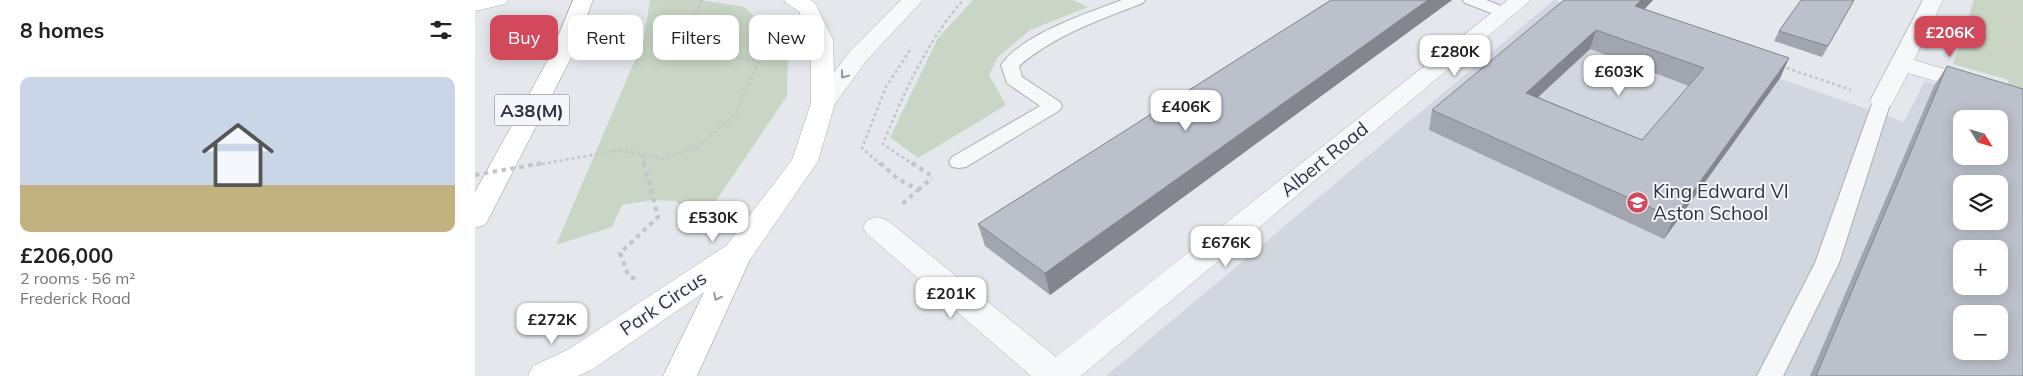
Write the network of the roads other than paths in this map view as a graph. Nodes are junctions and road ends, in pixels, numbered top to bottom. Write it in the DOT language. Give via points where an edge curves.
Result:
graph roads {
  1 [pos="497,0"];
  2 [pos="583,0"];
  3 [pos="794,0"];
  4 [pos="913,0"];
  5 [pos="1137,0"];
  6 [pos="1471,0"];
  7 [pos="1933,0"];
  8 [pos="475,5"];
  9 [pos="1513,6"];
  10 [pos="1900,63"];
  11 [pos="1989,90"];
  12 [pos="1882,101"];
  13 [pos="823,103"];
  14 [pos="959,162"];
  15 [pos="475,218"];
  16 [pos="877,227"];
  17 [pos="739,253"];
  18 [pos="545,376"];
  19 [pos="679,376"];
  20 [pos="1056,376"];
  21 [pos="1770,376"];
  1 -- 8 [label="main road"];
  2 -- 15 [label="main road, A38(M)" via="561,58"];
  3 -- 13 [label="main road, Park Circus" via="808,7 822,40"];
  4 -- 13 [label="street, one-way" via="859,55"];
  5 -- 14 [label="lane" via="1064,29 1022,53 1009,65 1013,79 1053,106"];
  6 -- 9 [label="lane"];
  7 -- 10 [label="street"];
  9 -- 20 [label="street, Albert Road"];
  10 -- 11 [label="street"];
  10 -- 12 [label="street"];
  12 -- 21 [label="lane" via="1827,264"];
  13 -- 17 [label="main road, Park Circus" via="805,162"];
  16 -- 20 [label="street"];
  17 -- 18 [label="main road, Park Circus" via="581,359"];
  17 -- 19 [label="main road, one-way"];
}
